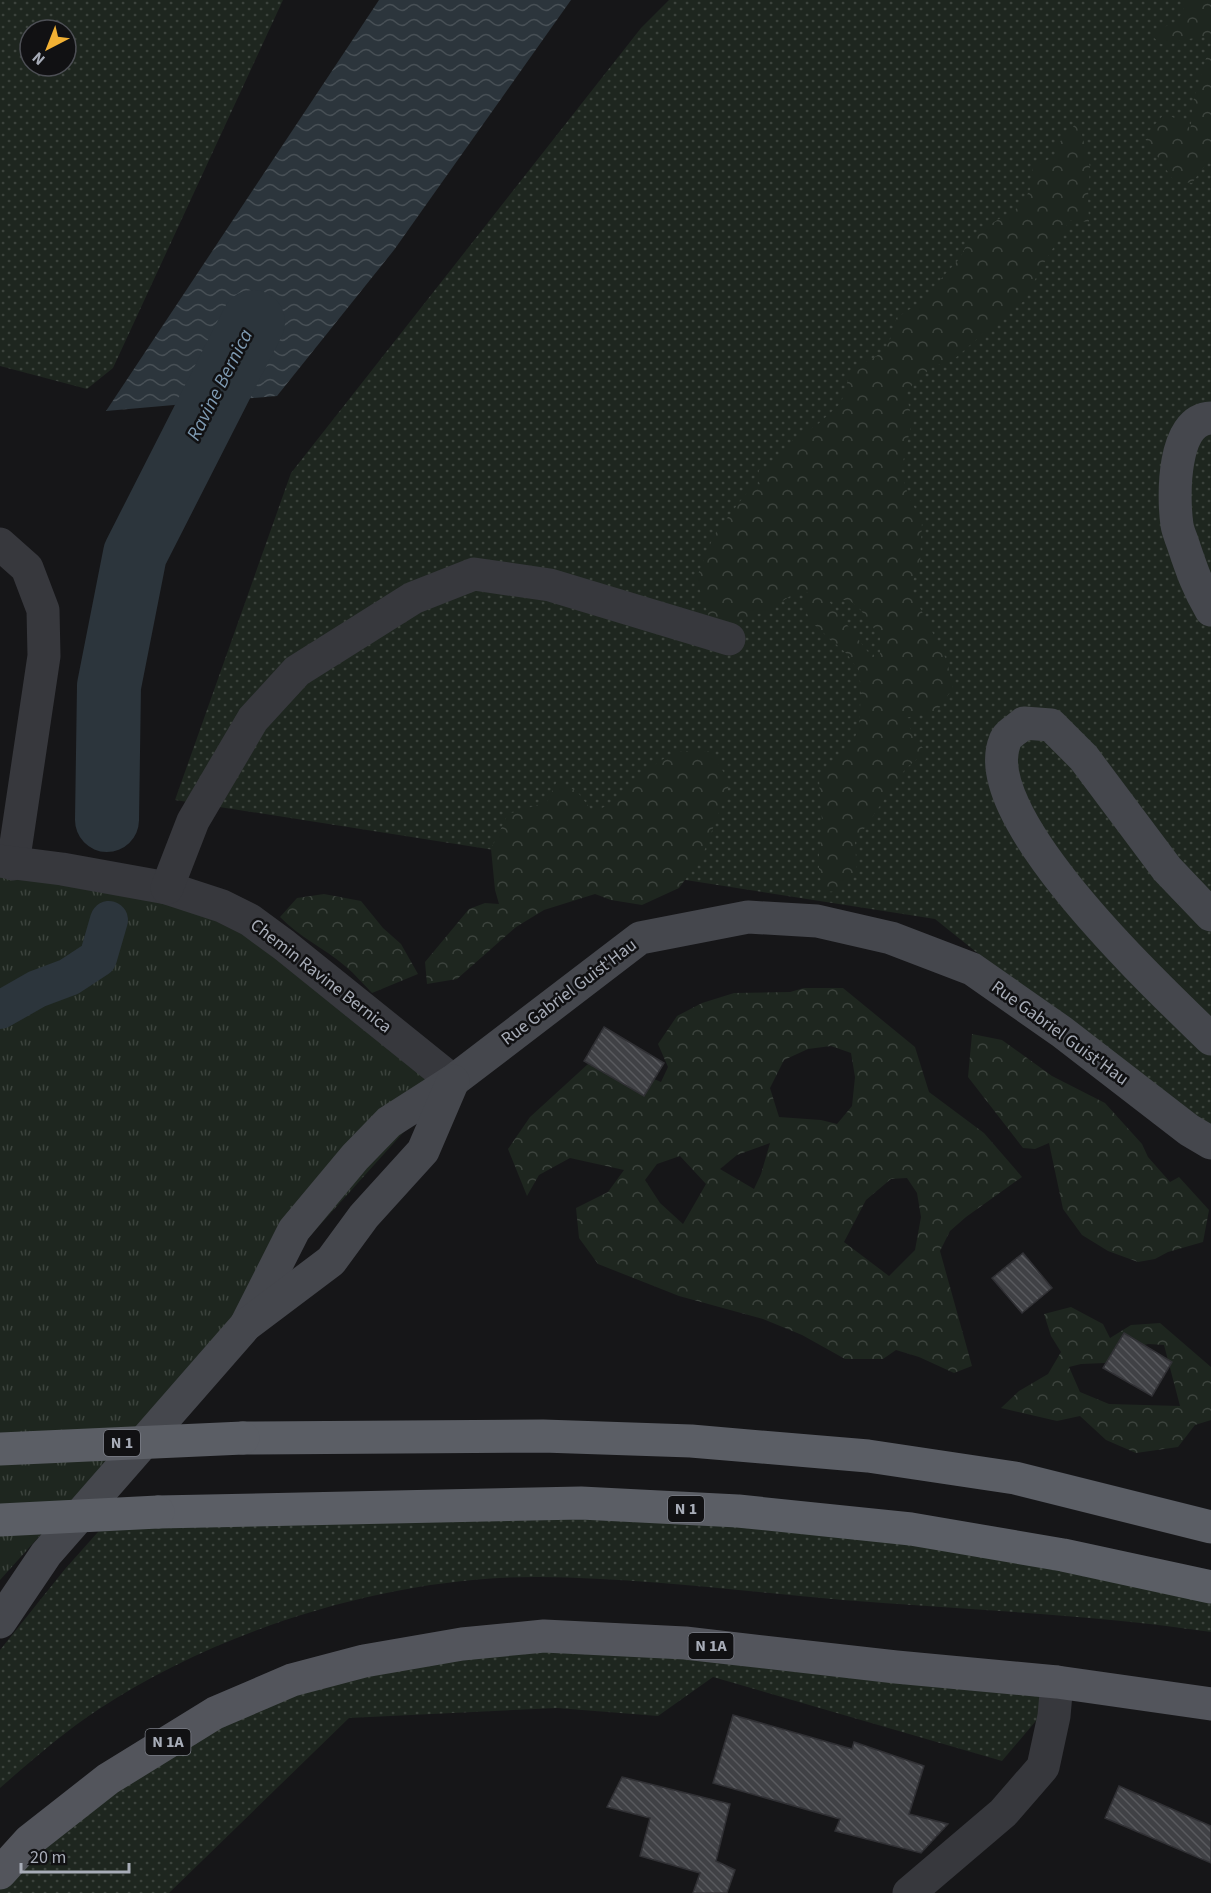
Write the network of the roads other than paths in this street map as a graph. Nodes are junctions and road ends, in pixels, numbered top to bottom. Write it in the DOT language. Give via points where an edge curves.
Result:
graph roads {
  1 [pos="1211,418"];
  2 [pos="0,544"];
  3 [pos="1211,610"];
  4 [pos="729,639"];
  5 [pos="6,862"];
  6 [pos="167,888"];
  7 [pos="1211,915"];
  8 [pos="1211,1039"];
  9 [pos="453,1081"];
  10 [pos="1211,1143"];
  11 [pos="246,1325"];
  12 [pos="0,1449"];
  13 [pos="0,1520"];
  14 [pos="1211,1527"];
  15 [pos="46,1554"];
  16 [pos="1209,1587"];
  17 [pos="0,1589"];
  18 [pos="0,1622"];
  19 [pos="1057,1689"];
  20 [pos="1211,1704"];
  21 [pos="0,1873"];
  22 [pos="909,1893"];
  1 -- 3 [label="main road" via="1204,418 1186,432 1176,471 1177,526 1197,585"];
  2 -- 5 [label="street" via="27,568 43,610 44,656"];
  4 -- 6 [label="street" via="550,585 474,574 413,598 297,671 252,719 193,822"];
  5 -- 6 [label="street, Chemin Ravine Bernica"];
  6 -- 9 [label="street, Chemin Ravine Bernica" via="250,920"];
  7 -- 8 [label="main road" via="1167,869 1084,758 1051,725 1024,723 1005,739 1000,765 1015,810 1064,885 1119,949"];
  9 -- 10 [label="main road, Rue Gabriel Guist'Hau" via="640,938 748,917 817,921 891,938 972,969"];
  9 -- 11 [label="main road, Rue Gabriel Guist'Hau" via="423,1151 364,1216 331,1261"];
  9 -- 11 [label="main road" via="389,1122 355,1157 294,1230"];
  11 -- 15 [label="main road"];
  12 -- 14 [label="highway, N 1, bridge" via="243,1437 554,1436 691,1441 868,1456 1015,1478"];
  13 -- 16 [label="highway, N 1, bridge" via="158,1512 581,1503 738,1511 911,1528 1063,1555"];
  15 -- 17 [label="main road"];
  15 -- 18 [label="main road"];
  19 -- 20 [label="main road, N 1A"];
  19 -- 21 [label="main road, N 1A" via="685,1643 544,1636 462,1644 364,1661 292,1680 215,1713 108,1779 29,1841"];
  19 -- 22 [label="street" via="1043,1767 1003,1813"];
}
